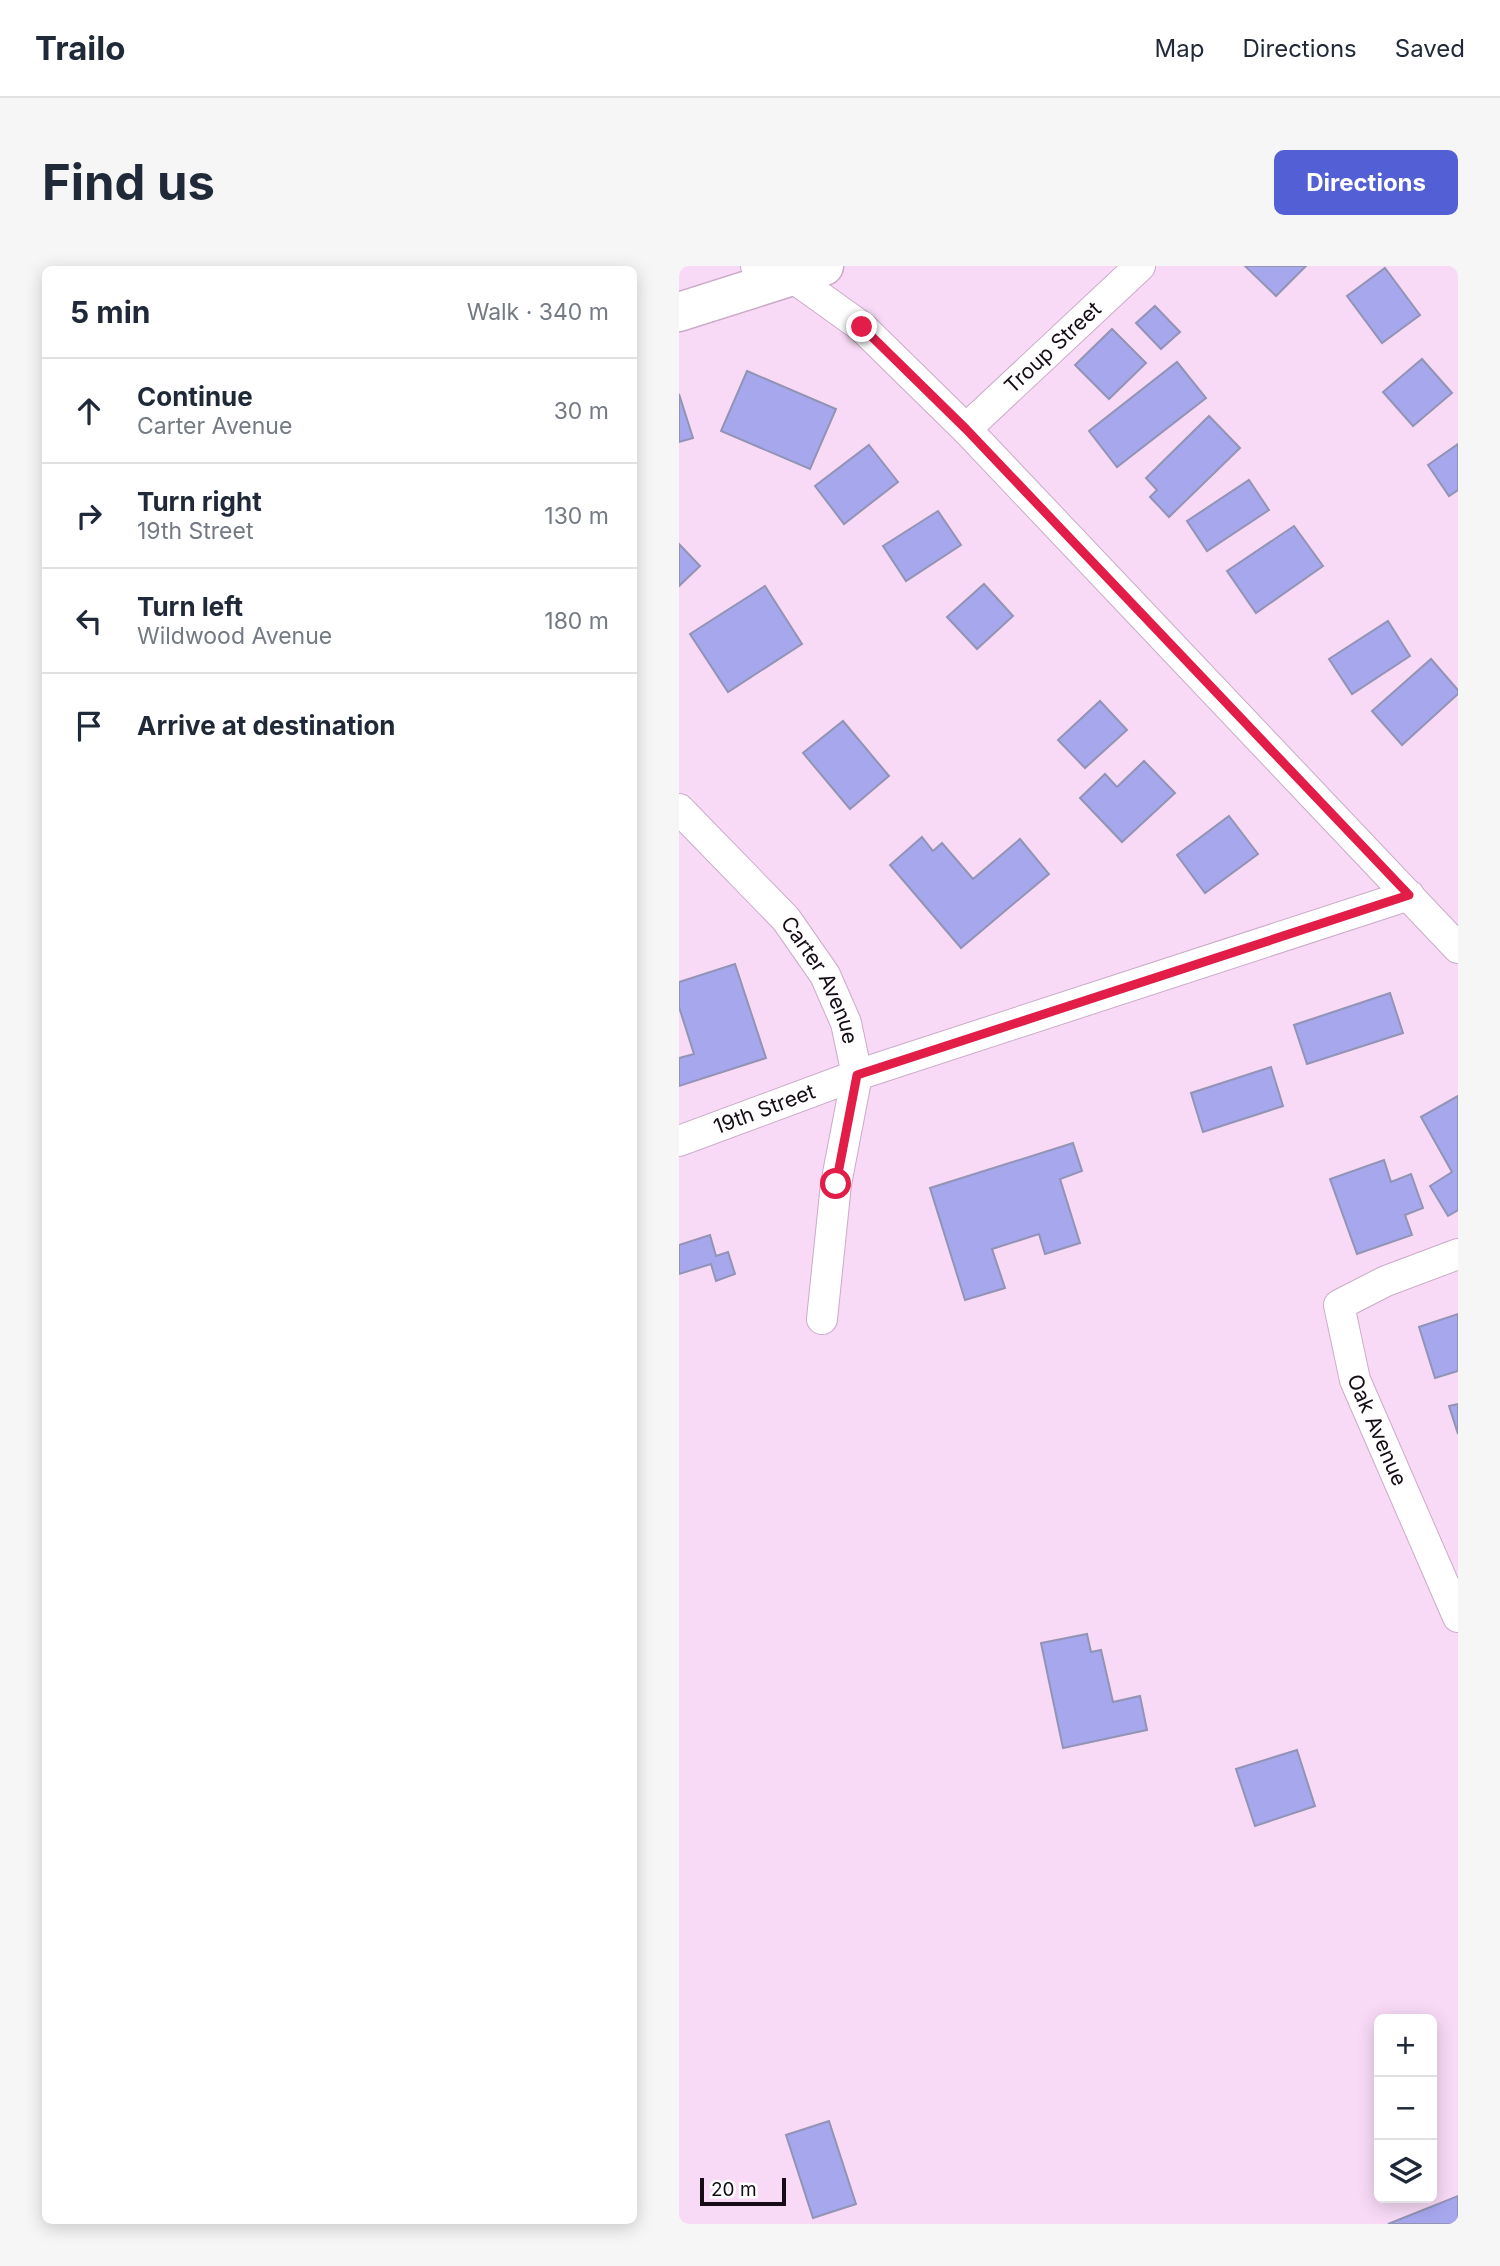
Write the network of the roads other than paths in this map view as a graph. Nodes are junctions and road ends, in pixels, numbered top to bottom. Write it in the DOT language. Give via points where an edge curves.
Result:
graph roads {
  1 [pos="1140,266"];
  2 [pos="790,269"];
  3 [pos="679,312"];
  4 [pos="966,429"];
  5 [pos="679,809"];
  6 [pos="1409,895"];
  7 [pos="1458,948"];
  8 [pos="857,1075"];
  9 [pos="679,1141"];
  10 [pos="1458,1254"];
  11 [pos="822,1319"];
  12 [pos="1458,1616"];
  1 -- 4 [label="street, Troup Street"];
  2 -- 3 [label="street"];
  2 -- 4 [label="street" via="862,327"];
  4 -- 6 [label="street"];
  5 -- 8 [label="street, Carter Avenue" via="786,919 825,975 846,1023"];
  6 -- 7 [label="street"];
  6 -- 8 [label="street, 19th Street"];
  8 -- 9 [label="street, 19th Street"];
  8 -- 11 [label="street, Carter Avenue" via="836,1184"];
  10 -- 12 [label="street, Oak Avenue" via="1386,1281 1339,1305 1355,1380"];
}
